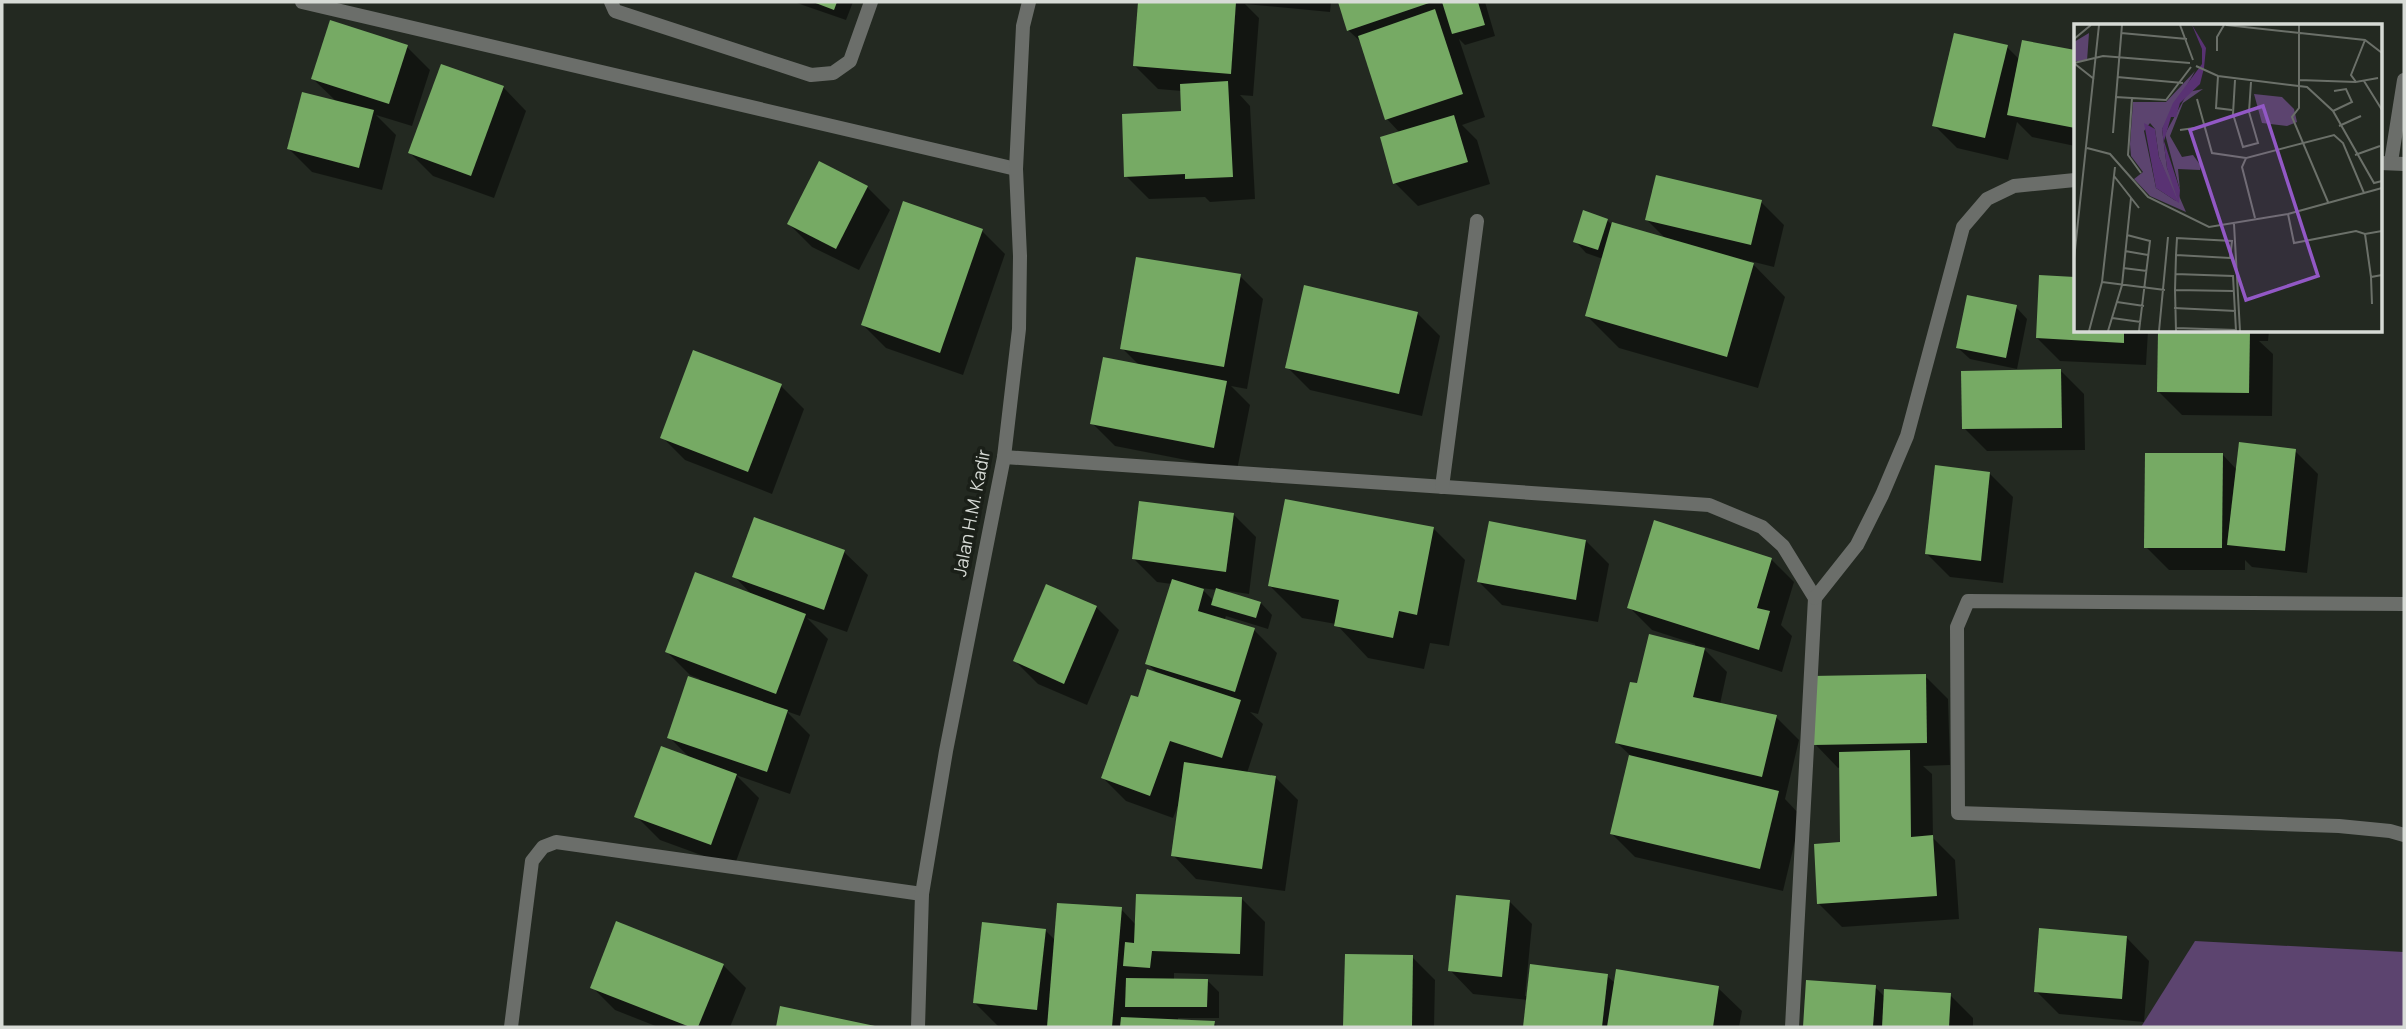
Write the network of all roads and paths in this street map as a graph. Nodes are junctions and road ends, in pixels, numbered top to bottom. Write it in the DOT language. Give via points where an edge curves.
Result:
graph roads {
  1 [pos="302,2"];
  2 [pos="611,2"];
  3 [pos="872,2"];
  4 [pos="1028,2"];
  5 [pos="2404,80"];
  6 [pos="2392,163"];
  7 [pos="1016,169"];
  8 [pos="2074,180"];
  9 [pos="1477,221"];
  10 [pos="1003,457"];
  11 [pos="1442,487"];
  12 [pos="1815,598"];
  13 [pos="2404,604"];
  14 [pos="2404,835"];
  15 [pos="922,894"];
  16 [pos="511,1027"];
  17 [pos="918,1027"];
  18 [pos="1791,1027"];
  1 -- 7 [label="street"];
  2 -- 3 [label="street" via="615,11 811,75 833,73 850,61"];
  4 -- 7 [label="street, Jalan H.M. Kadir"];
  5 -- 6 [label="street"];
  7 -- 10 [label="street, Jalan H.M. Kadir" via="1019,328"];
  8 -- 12 [label="street" via="2014,186 1987,200 1963,227 1907,436 1857,545"];
  9 -- 11 [label="street"];
  10 -- 11 [label="street"];
  10 -- 15 [label="street, Jalan H.M. Kadir"];
  11 -- 12 [label="street" via="1709,505 1762,527 1783,546"];
  12 -- 18 [label="street"];
  13 -- 14 [label="street" via="1968,601 1957,627 1958,813 2339,826"];
  15 -- 16 [label="street" via="556,842 543,847 532,861"];
  15 -- 17 [label="street, Jalan H.M. Kadir"];
}
